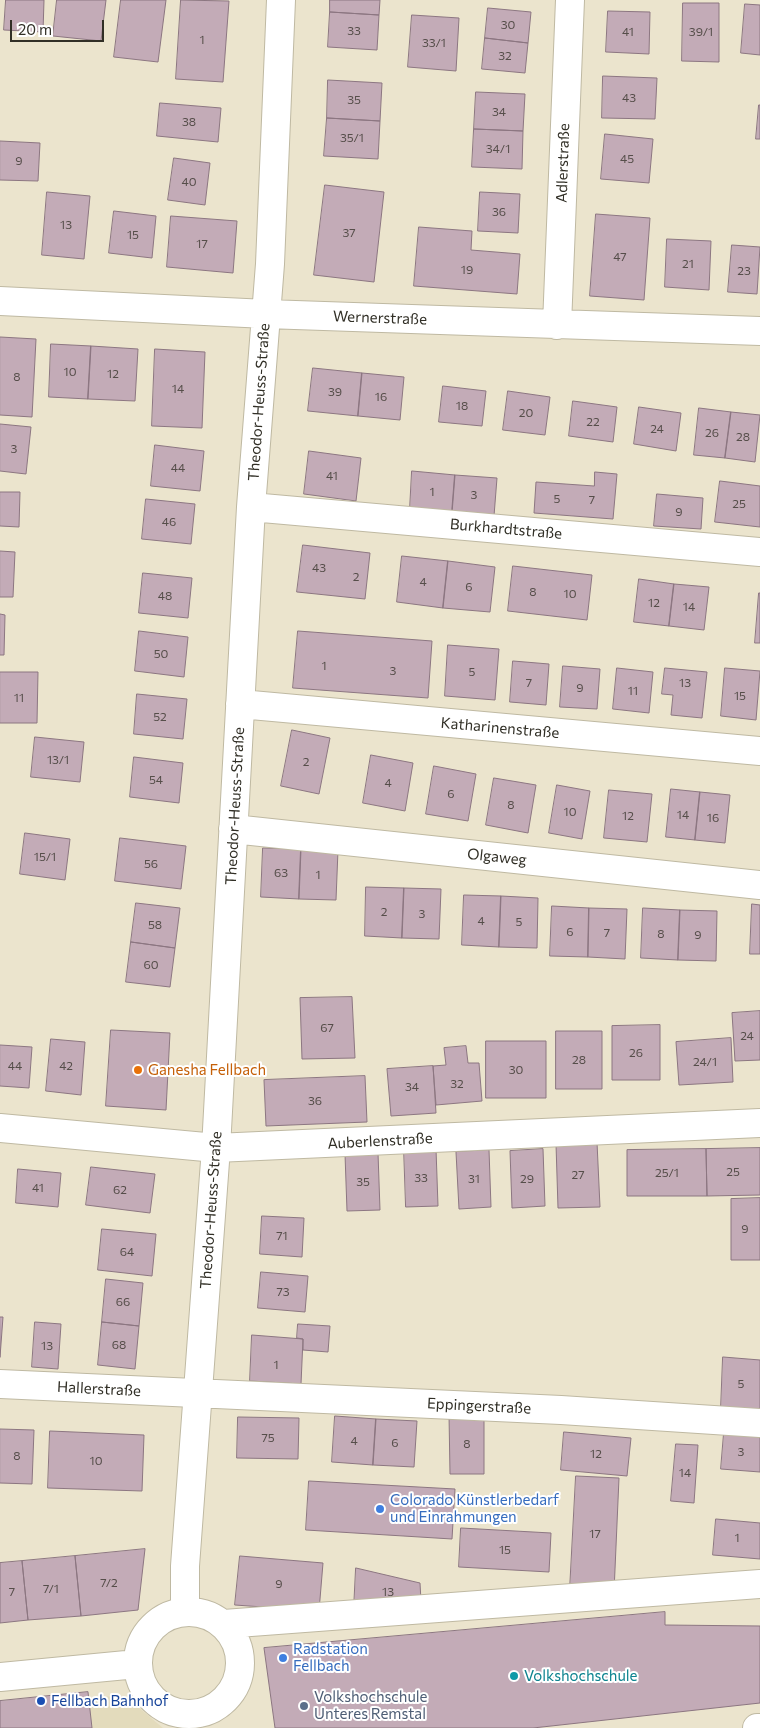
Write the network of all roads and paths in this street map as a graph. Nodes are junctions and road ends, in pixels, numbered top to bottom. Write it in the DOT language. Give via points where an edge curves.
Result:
graph roads {
  1 [pos="281,0"];
  2 [pos="570,0"];
  3 [pos="0,301"];
  4 [pos="266,314"];
  5 [pos="557,325"];
  6 [pos="760,331"];
  7 [pos="251,507"];
  8 [pos="760,552"];
  9 [pos="240,704"];
  10 [pos="760,751"];
  11 [pos="233,829"];
  12 [pos="760,885"];
  13 [pos="760,1123"];
  14 [pos="0,1128"];
  15 [pos="216,1148"];
  16 [pos="0,1384"];
  17 [pos="197,1394"];
  18 [pos="760,1423"];
  19 [pos="760,1584"];
  20 [pos="185,1611"];
  21 [pos="224,1624"];
  22 [pos="137,1664"];
  23 [pos="0,1677"];
  24 [pos="186,1721"];
  1 -- 4 [label="street, Theodor-Heuss-Straße"];
  2 -- 5 [label="street, Adlerstraße"];
  3 -- 4 [label="street, Wernerstraße"];
  4 -- 5 [label="street, Wernerstraße"];
  4 -- 7 [label="street, Theodor-Heuss-Straße"];
  5 -- 6 [label="street, Wernerstraße"];
  7 -- 8 [label="street, Burkhardtstraße"];
  7 -- 9 [label="street, Theodor-Heuss-Straße"];
  9 -- 10 [label="street, Katharinenstraße"];
  9 -- 11 [label="street, Theodor-Heuss-Straße"];
  11 -- 12 [label="street, Olgaweg"];
  11 -- 15 [label="street, Theodor-Heuss-Straße"];
  13 -- 15 [label="street, Auberlenstraße"];
  14 -- 15 [label="street, Auberlenstraße"];
  15 -- 17 [label="street, Theodor-Heuss-Straße"];
  16 -- 17 [label="street, Hallerstraße"];
  17 -- 18 [label="street, Eppingerstraße" via="561,1410"];
  17 -- 20 [label="street, Theodor-Heuss-Straße" via="184,1566"];
  19 -- 21 [label="street"];
  20 -- 21 [label="street" via="211,1616"];
  20 -- 22 [label="street" via="164,1618 150,1629 141,1645"];
  21 -- 24 [label="street" via="240,1654 241,1671 235,1687 225,1701"];
  22 -- 23 [label="street"];
  22 -- 24 [label="street" via="140,1680 148,1694"];
}
